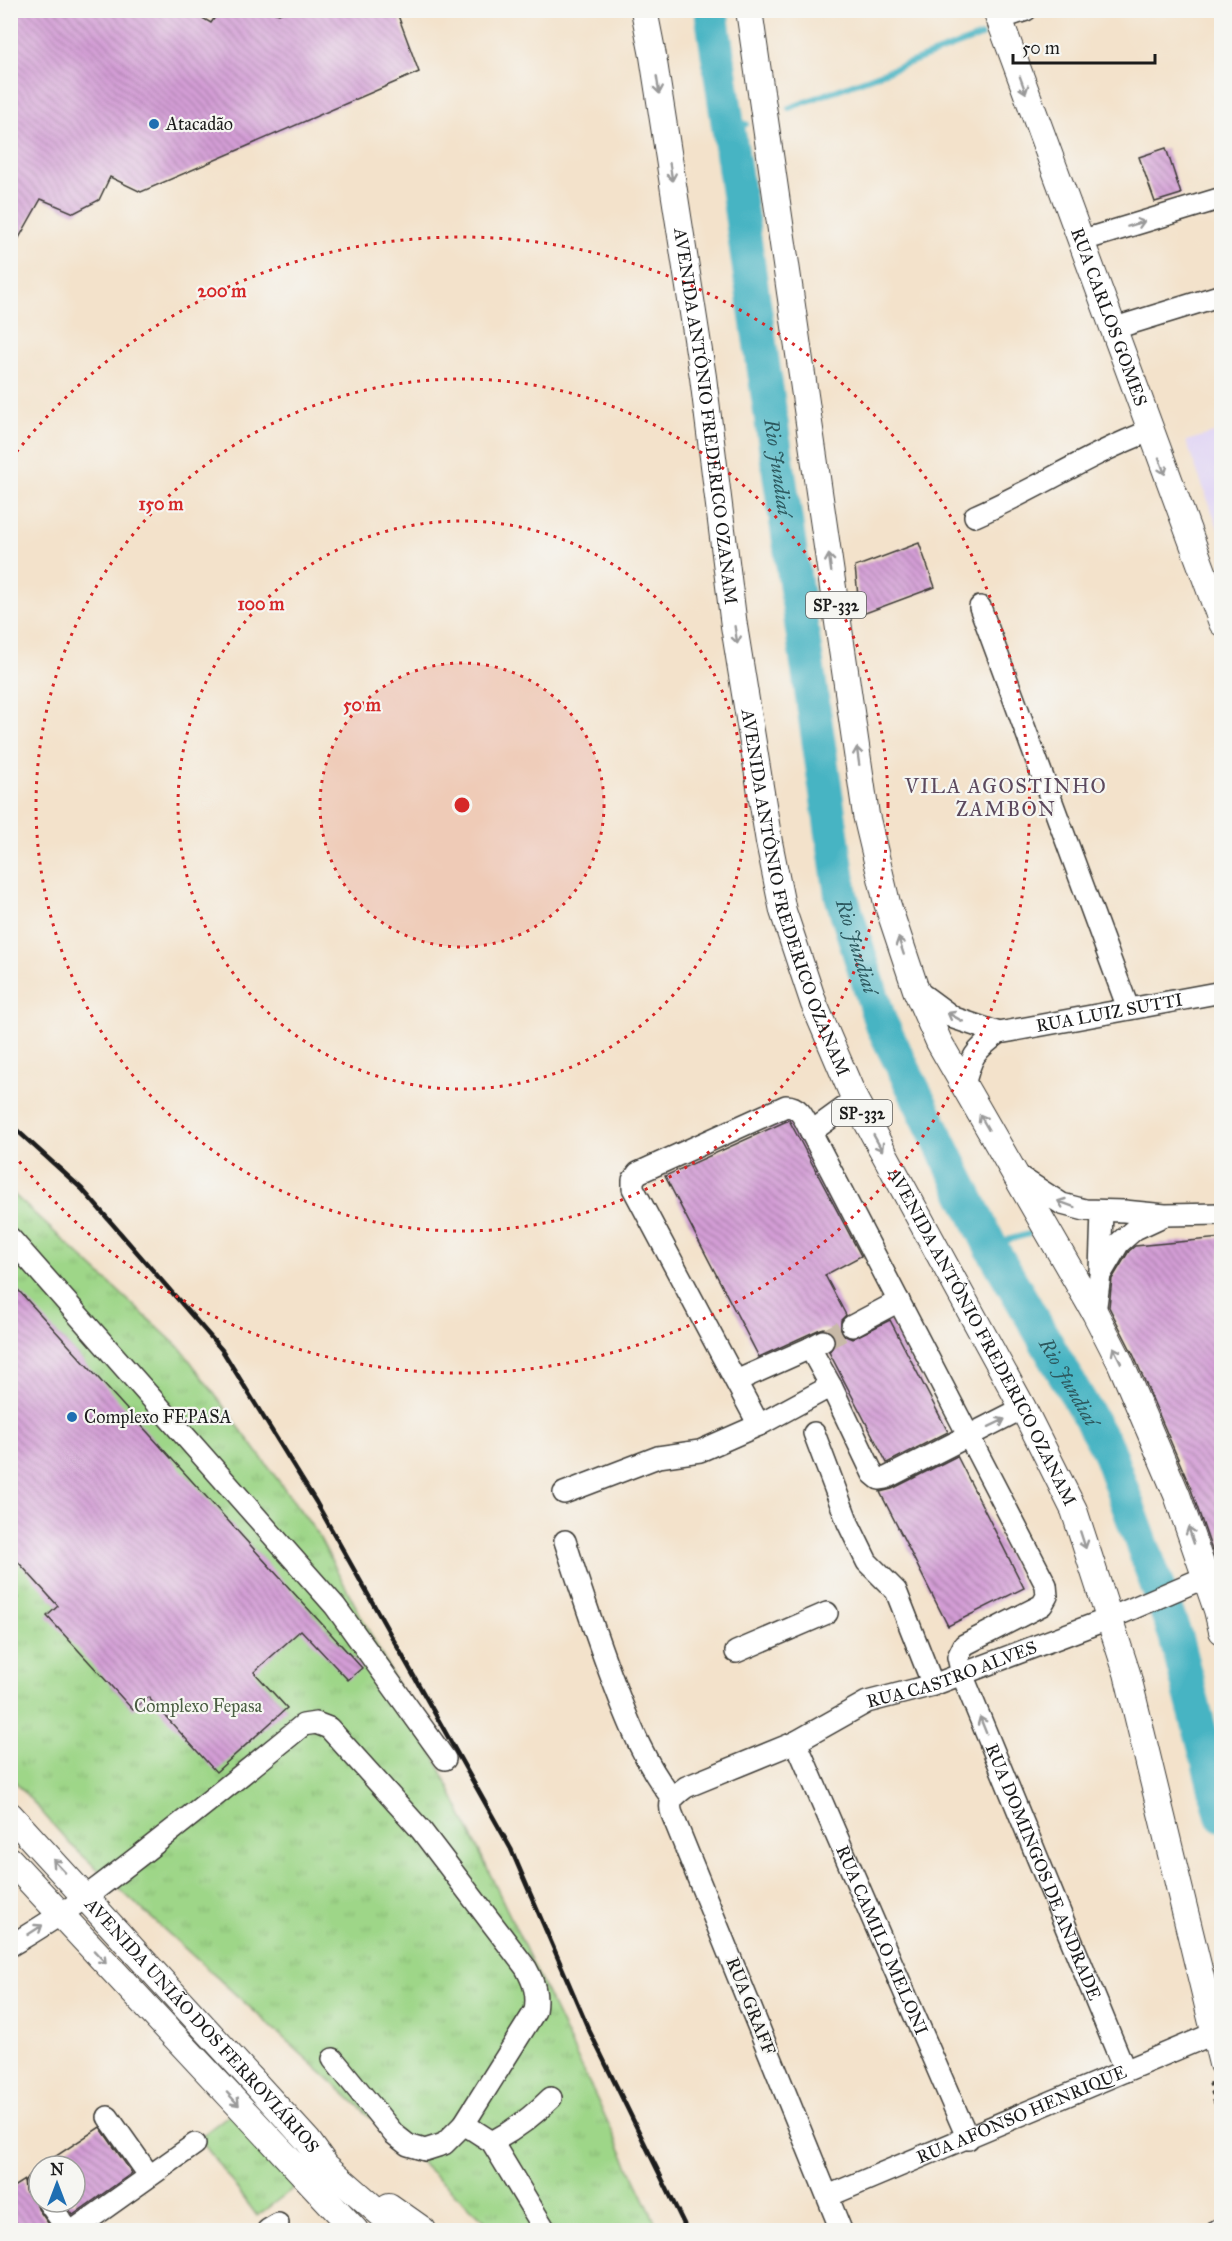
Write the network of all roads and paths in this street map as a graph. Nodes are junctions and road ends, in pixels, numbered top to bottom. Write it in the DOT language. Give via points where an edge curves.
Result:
graph roads {
  1 [pos="644,10"];
  2 [pos="1026,10"];
  3 [pos="750,12"];
  4 [pos="997,15"];
  5 [pos="1221,198"];
  6 [pos="1080,241"];
  7 [pos="1221,295"];
  8 [pos="1112,329"];
  9 [pos="1150,431"];
  10 [pos="975,516"];
  11 [pos="980,607"];
  12 [pos="1221,623"];
  13 [pos="916,990"];
  14 [pos="1221,992"];
  15 [pos="1128,1008"];
  16 [pos="999,1033"];
  17 [pos="964,1086"];
  18 [pos="855,1100"];
  19 [pos="811,1132"];
  20 [pos="1014,1172"];
  21 [pos="1102,1211"];
  22 [pos="1221,1214"];
  23 [pos="1165,1215"];
  24 [pos="10,1238"];
  25 [pos="1100,1275"];
  26 [pos="899,1301"];
  27 [pos="1095,1313"];
  28 [pos="852,1326"];
  29 [pos="736,1381"];
  30 [pos="831,1386"];
  31 [pos="1023,1408"];
  32 [pos="759,1425"];
  33 [pos="814,1433"];
  34 [pos="969,1435"];
  35 [pos="564,1493"];
  36 [pos="565,1541"];
  37 [pos="1205,1577"];
  38 [pos="827,1612"];
  39 [pos="1117,1615"];
  40 [pos="1221,1631"];
  41 [pos="736,1652"];
  42 [pos="962,1674"];
  43 [pos="933,1685"];
  44 [pos="796,1742"];
  45 [pos="445,1760"];
  46 [pos="679,1793"];
  47 [pos="10,1815"];
  48 [pos="10,1860"];
  49 [pos="86,1896"];
  50 [pos="60,1914"];
  51 [pos="10,1946"];
  52 [pos="1215,2033"];
  53 [pos="333,2059"];
  54 [pos="1215,2070"];
  55 [pos="1125,2071"];
  56 [pos="551,2098"];
  57 [pos="108,2118"];
  58 [pos="464,2124"];
  59 [pos="1221,2131"];
  60 [pos="968,2139"];
  61 [pos="308,2141"];
  62 [pos="492,2142"];
  63 [pos="195,2144"];
  64 [pos="149,2175"];
  65 [pos="828,2196"];
  66 [pos="57,2214"];
  67 [pos="349,2224"];
  68 [pos="68,2230"];
  69 [pos="74,2230"];
  70 [pos="369,2230"];
  71 [pos="399,2230"];
  72 [pos="423,2230"];
  73 [pos="545,2230"];
  74 [pos="841,2230"];
  1 -- 18 [label="main road, AVENIDA ANTÔNIO FREDERICO OZANAM / SP-332, one-way" via="703,377 734,626 769,842 783,911 814,1004"];
  2 -- 4 [label="street"];
  13 -- 3 [label="main road, SP-332, one-way" via="887,903 866,815"];
  4 -- 6 [label="main road, RUA CARLOS GOMES, one-way"];
  6 -- 5 [label="street, one-way"];
  6 -- 8 [label="main road, RUA CARLOS GOMES"];
  7 -- 8 [label="street"];
  8 -- 9 [label="main road, RUA CARLOS GOMES"];
  9 -- 10 [label="street" via="1114,445"];
  9 -- 12 [label="main road, RUA CARLOS GOMES, one-way"];
  11 -- 15 [label="street"];
  16 -- 13 [label="street, RUA LUIZ SUTTI, one-way" via="954,1018"];
  13 -- 17 [label="main road, SP-332"];
  14 -- 15 [label="street, RUA LUIZ SUTTI"];
  15 -- 16 [label="street, RUA LUIZ SUTTI"];
  16 -- 17 [label="street" via="970,1062"];
  20 -- 17 [label="main road, SP-332, one-way"];
  18 -- 19 [label="street"];
  18 -- 31 [label="main road, AVENIDA ANTÔNIO FREDERICO OZANAM / SP-332, one-way"];
  19 -- 26 [label="street"];
  19 -- 29 [label="street" via="799,1110 786,1106 638,1173 633,1180 633,1188"];
  21 -- 20 [label="street, one-way" via="1062,1204"];
  20 -- 27 [label="main road, SP-332"];
  21 -- 23 [label="street"];
  21 -- 25 [label="street"];
  22 -- 23 [label="street"];
  23 -- 25 [label="street" via="1135,1229 1119,1243"];
  24 -- 45 [label="street" via="335,1606"];
  25 -- 27 [label="street"];
  26 -- 28 [label="street"];
  26 -- 34 [label="street"];
  37 -- 27 [label="main road, SP-332, one-way" via="1178,1495"];
  29 -- 30 [label="street" via="817,1344"];
  29 -- 32 [label="street"];
  30 -- 32 [label="street"];
  30 -- 34 [label="street" via="873,1474 879,1479"];
  34 -- 31 [label="street, one-way"];
  31 -- 39 [label="main road, AVENIDA ANTÔNIO FREDERICO OZANAM / SP-332, one-way" via="1074,1510"];
  32 -- 35 [label="street" via="700,1451 658,1457"];
  33 -- 43 [label="street" via="848,1523 867,1562 896,1591"];
  34 -- 42 [label="street" via="1046,1585 1047,1596 1042,1605 964,1645 958,1657"];
  36 -- 46 [label="street" via="593,1631 645,1758"];
  37 -- 39 [label="street, RUA CASTRO ALVES"];
  37 -- 40 [label="main road, SP-332"];
  38 -- 41 [label="street"];
  39 -- 42 [label="street, RUA CASTRO ALVES"];
  39 -- 52 [label="main road, AVENIDA ANTÔNIO FREDERICO OZANAM / SP-332" via="1127,1673"];
  42 -- 43 [label="street, RUA CASTRO ALVES"];
  55 -- 42 [label="street, RUA DOMINGOS DE ANDRADE, one-way"];
  43 -- 44 [label="street, RUA CASTRO ALVES" via="867,1702"];
  44 -- 46 [label="street, RUA CASTRO ALVES"];
  44 -- 60 [label="street, RUA CAMILO MELONI"];
  46 -- 65 [label="street, RUA GRAFF" via="670,1807 672,1814"];
  49 -- 47 [label="main road, AVENIDA UNIÃO DOS FERROVIÁRIOS, one-way"];
  48 -- 50 [label="main road, AVENIDA UNIÃO DOS FERROVIÁRIOS"];
  49 -- 50 [label="street"];
  49 -- 58 [label="street" via="303,1725 316,1723 329,1728 421,1830 534,1982 535,2010"];
  49 -- 61 [label="main road, AVENIDA UNIÃO DOS FERROVIÁRIOS"];
  51 -- 50 [label="street, one-way"];
  50 -- 67 [label="main road, AVENIDA UNIÃO DOS FERROVIÁRIOS, one-way"];
  52 -- 54 [label="main road, AVENIDA ANTÔNIO FREDERICO OZANAM / SP-332"];
  52 -- 55 [label="street, RUA AFONSO HENRIQUE"];
  53 -- 58 [label="street" via="394,2134 408,2145 425,2150 444,2144"];
  54 -- 59 [label="path"];
  55 -- 60 [label="street, RUA AFONSO HENRIQUE"];
  56 -- 62 [label="street" via="532,2118"];
  57 -- 64 [label="street"];
  58 -- 62 [label="street"];
  60 -- 65 [label="street, RUA AFONSO HENRIQUE"];
  61 -- 71 [label="main road, AVENIDA UNIÃO DOS FERROVIÁRIOS" via="326,2166"];
  61 -- 72 [label="main road" via="361,2186"];
  62 -- 73 [label="street"];
  63 -- 64 [label="street"];
  64 -- 69 [label="street"];
  65 -- 74 [label="street, RUA GRAFF"];
  66 -- 68 [label="street"];
  67 -- 70 [label="main road"];
}
